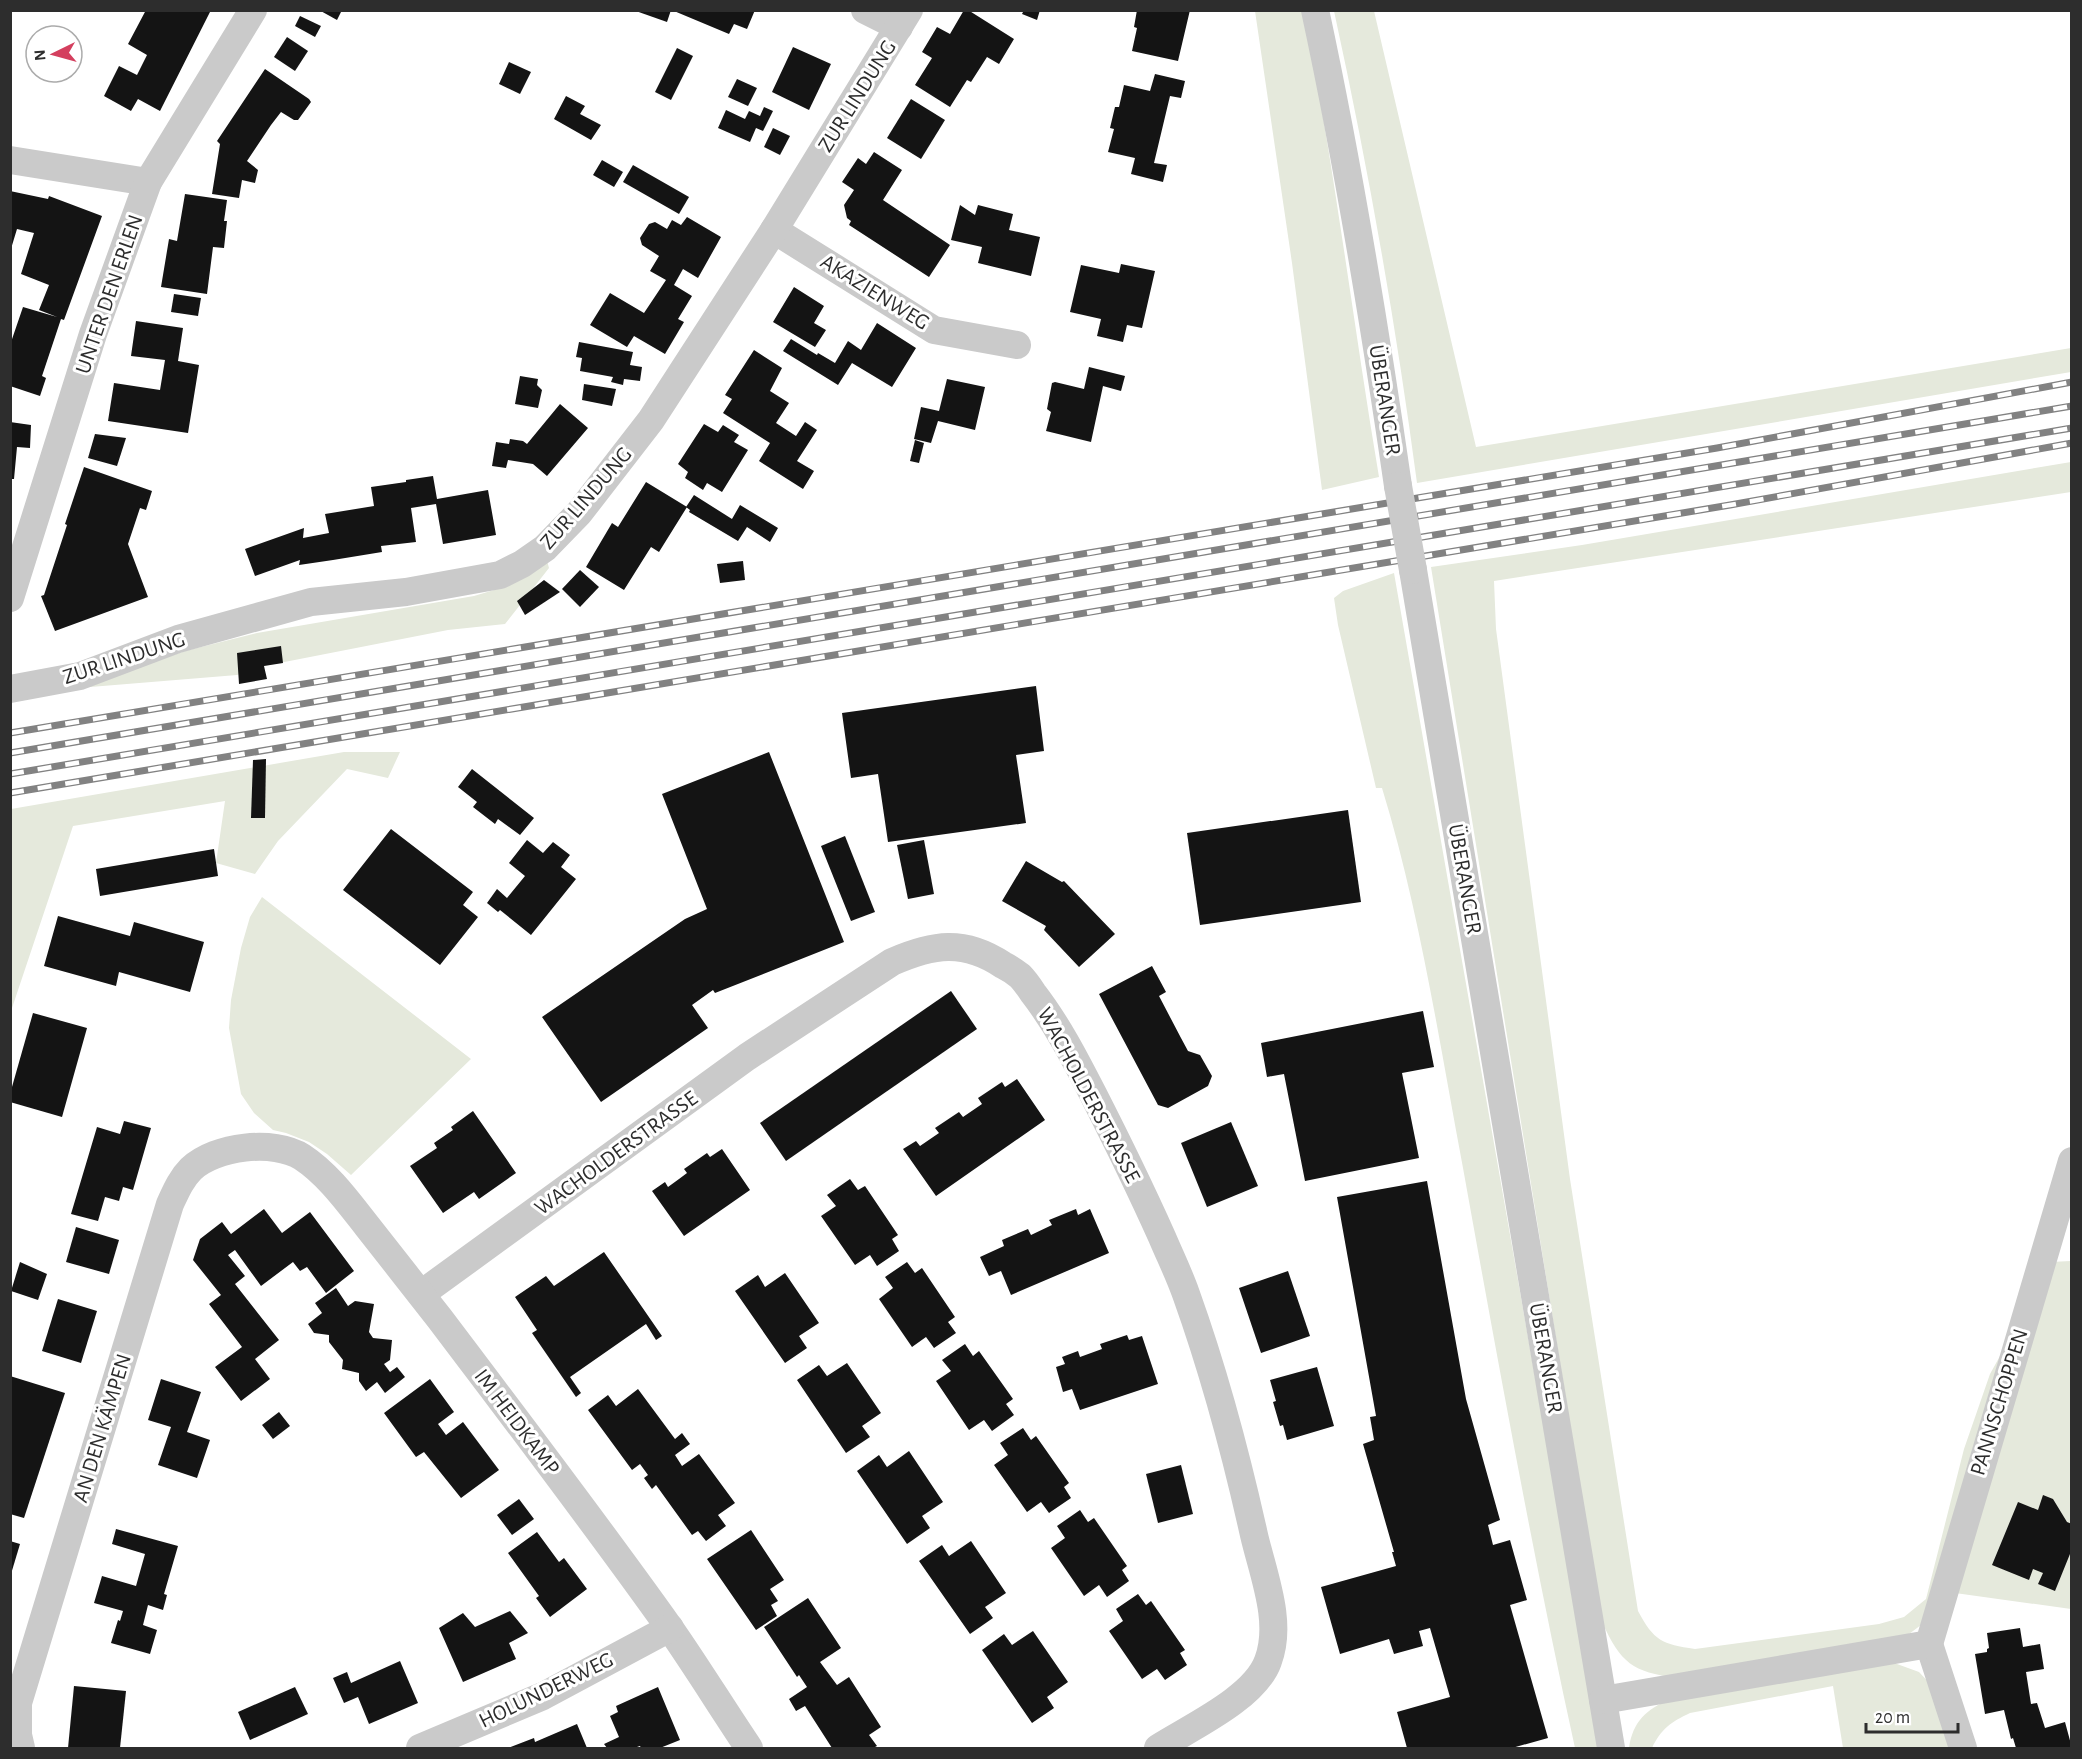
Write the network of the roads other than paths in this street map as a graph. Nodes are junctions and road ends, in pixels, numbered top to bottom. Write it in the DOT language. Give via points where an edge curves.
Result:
graph roads {
  1 [pos="253,10"];
  2 [pos="865,10"];
  3 [pos="1315,10"];
  4 [pos="904,19"];
  5 [pos="10,160"];
  6 [pos="148,182"];
  7 [pos="774,230"];
  8 [pos="1017,345"];
  9 [pos="10,598"];
  10 [pos="10,689"];
  11 [pos="245,1148"];
  12 [pos="2072,1161"];
  13 [pos="421,1294"];
  14 [pos="670,1628"];
  15 [pos="1929,1644"];
  16 [pos="1603,1700"];
  17 [pos="14,1702"];
  18 [pos="21,1749"];
  19 [pos="420,1749"];
  20 [pos="749,1749"];
  21 [pos="1158,1749"];
  22 [pos="1611,1749"];
  23 [pos="1963,1749"];
  1 -- 6 [label="street, UNTER DEN ERLEN"];
  2 -- 4 [label="street"];
  3 -- 16 [label="street, ÜBERANGER, bridge" via="1381,370"];
  4 -- 7 [label="street, ZUR LINDUNG"];
  5 -- 6 [label="street"];
  6 -- 9 [label="street, UNTER DEN ERLEN" via="93,334"];
  7 -- 8 [label="street, AKAZIENWEG" via="934,330"];
  7 -- 10 [label="street, ZUR LINDUNG" via="651,420 579,513 546,548 522,564 472,582 311,602 178,639 80,676"];
  11 -- 13 [label="street, IM HEIDKAMP" via="280,1149 302,1157 332,1183"];
  11 -- 17 [label="street, AN DEN KÄMPEN" via="204,1159 180,1183 170,1204"];
  12 -- 15 [label="street, PANNSCHOPPEN"];
  13 -- 14 [label="street, IM HEIDKAMP"];
  13 -- 21 [label="street, WACHOLDERSTRASSE" via="747,1057 892,962 938,946 987,954 1020,976 1059,1031 1122,1149 1172,1260 1230,1437 1271,1605 1272,1646 1257,1681 1244,1694"];
  14 -- 19 [label="street, HOLUNDERWEG" via="543,1696"];
  14 -- 20 [label="street, IM HEIDKAMP"];
  15 -- 16 [label="street"];
  15 -- 23 [label="street"];
  16 -- 22 [label="street, ÜBERANGER"];
  17 -- 18 [label="street, AN DEN KÄMPEN"];
}
